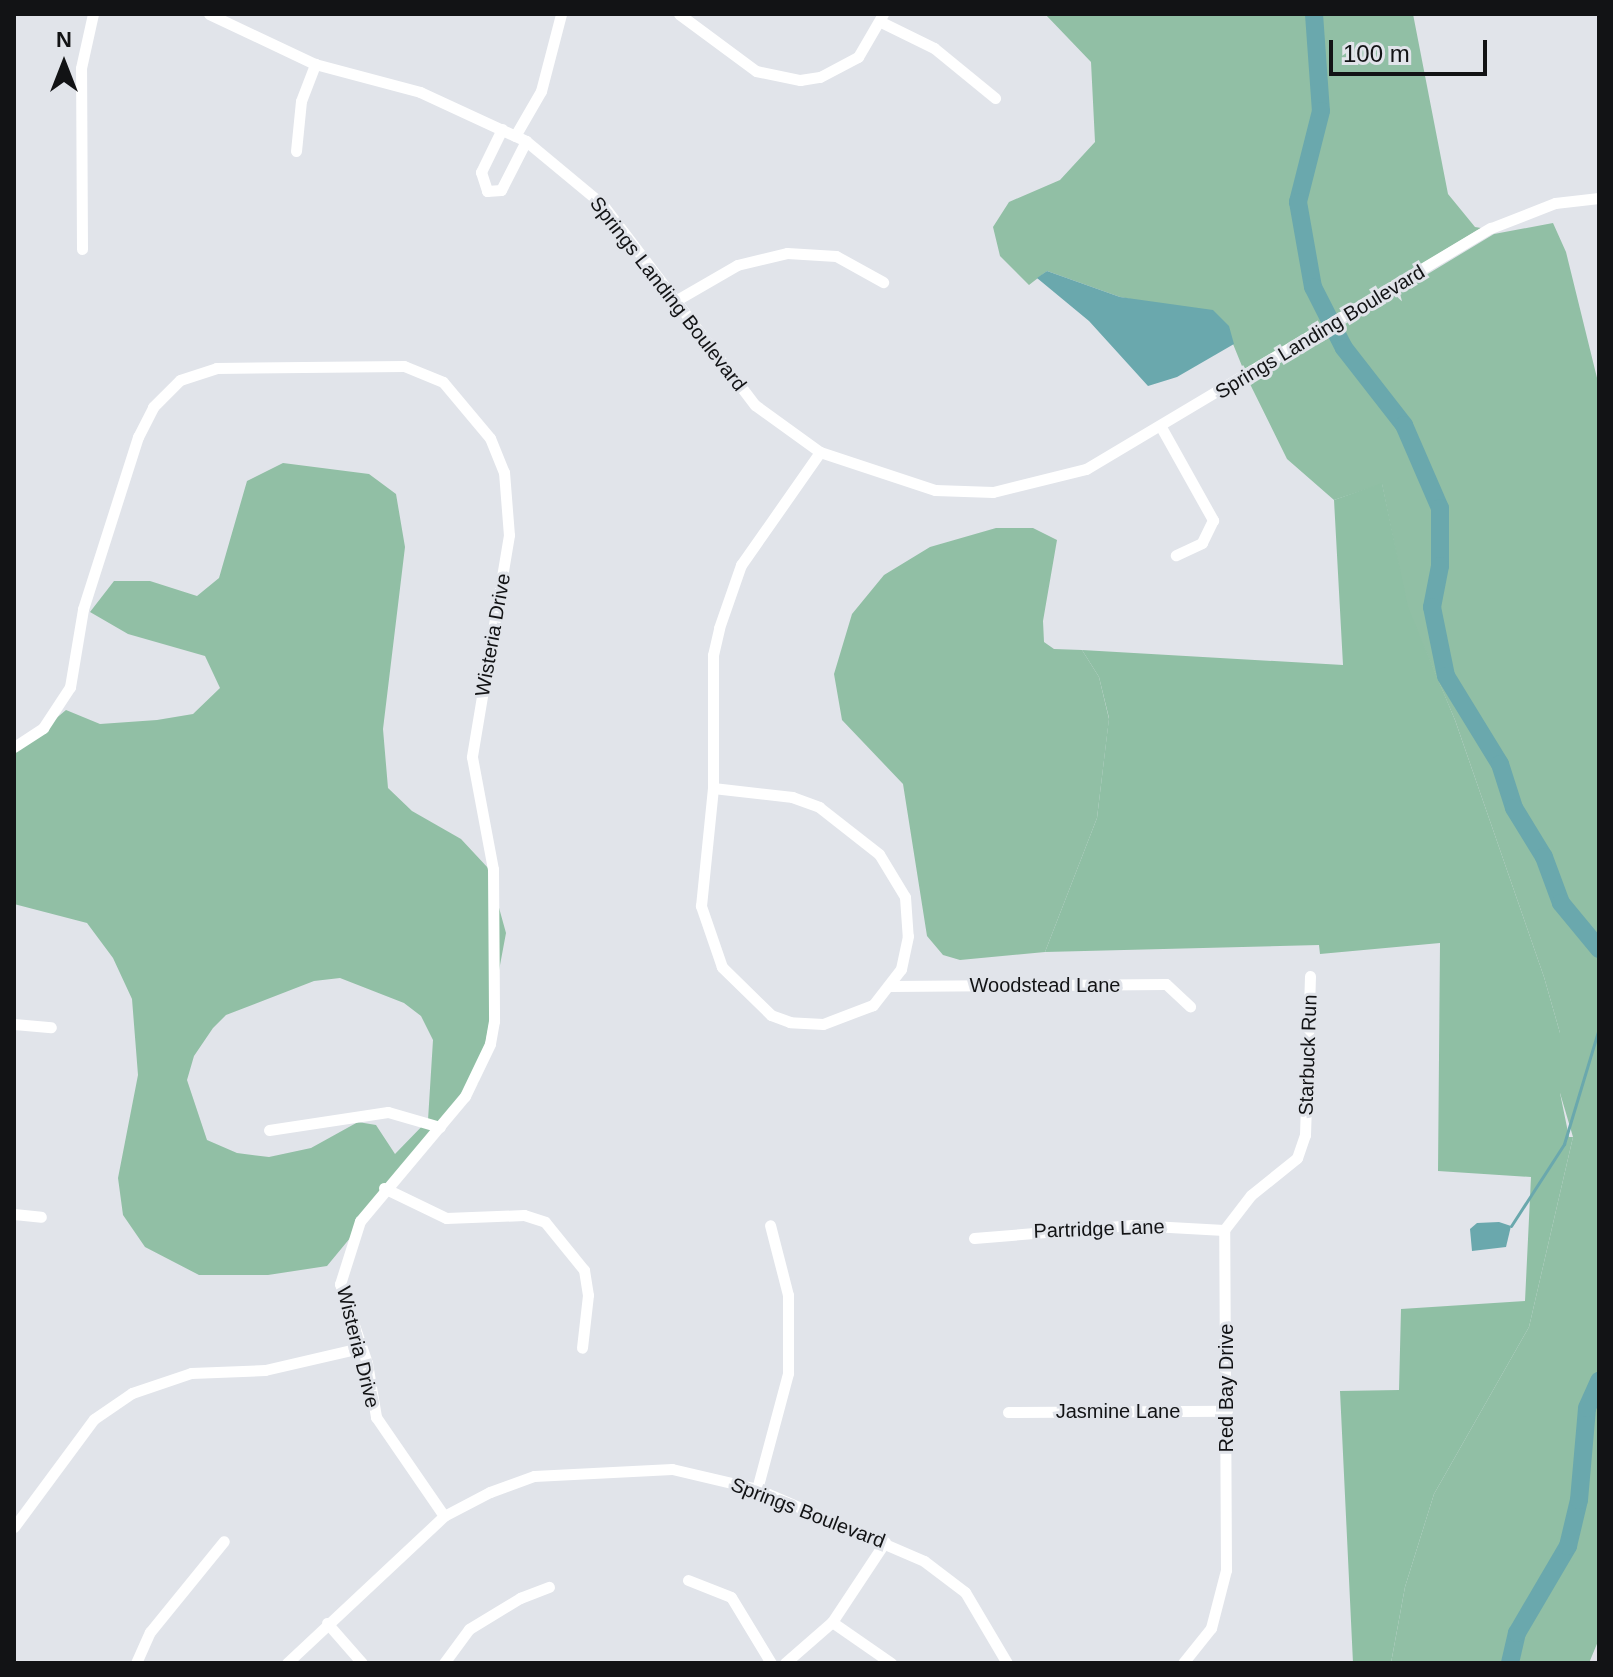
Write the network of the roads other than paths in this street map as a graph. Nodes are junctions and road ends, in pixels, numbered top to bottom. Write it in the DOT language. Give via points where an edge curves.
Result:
graph roads {
  1 [pos="93,14"];
  2 [pos="209,14"];
  3 [pos="561,14"];
  4 [pos="679,14"];
  5 [pos="882,18"];
  6 [pos="315,64"];
  7 [pos="995,98"];
  8 [pos="502,129"];
  9 [pos="521,138"];
  10 [pos="296,151"];
  11 [pos="1599,198"];
  12 [pos="82,249"];
  13 [pos="883,282"];
  14 [pos="675,301"];
  15 [pos="1161,427"];
  16 [pos="820,452"];
  17 [pos="1176,555"];
  18 [pos="14,747"];
  19 [pos="713,788"];
  20 [pos="1310,976"];
  21 [pos="891,986"];
  22 [pos="1190,1006"];
  23 [pos="14,1024"];
  24 [pos="51,1027"];
  25 [pos="440,1127"];
  26 [pos="269,1130"];
  27 [pos="384,1188"];
  28 [pos="14,1214"];
  29 [pos="41,1217"];
  30 [pos="770,1225"];
  31 [pos="1224,1230"];
  32 [pos="974,1238"];
  33 [pos="360,1348"];
  34 [pos="582,1348"];
  35 [pos="1227,1411"];
  36 [pos="1008,1412"];
  37 [pos="757,1489"];
  38 [pos="444,1516"];
  39 [pos="14,1527"];
  40 [pos="224,1541"];
  41 [pos="885,1542"];
  42 [pos="688,1580"];
  43 [pos="549,1587"];
  44 [pos="832,1622"];
  45 [pos="327,1623"];
  46 [pos="136,1663"];
  47 [pos="287,1663"];
  48 [pos="362,1663"];
  49 [pos="444,1663"];
  50 [pos="771,1663"];
  51 [pos="785,1663"];
  52 [pos="891,1663"];
  53 [pos="1007,1663"];
  54 [pos="1183,1663"];
  1 -- 12 [label="street" via="81,68"];
  2 -- 6 [label="street, Springs Landing Boulevard"];
  3 -- 9 [label="street" via="541,91"];
  4 -- 5 [label="street" via="756,71 800,80 820,77 858,57"];
  5 -- 7 [label="street" via="934,48"];
  6 -- 8 [label="street, Springs Landing Boulevard" via="420,92"];
  6 -- 10 [label="street" via="301,101"];
  8 -- 9 [label="street, Springs Landing Boulevard"];
  8 -- 9 [label="street" via="481,172 487,191 501,190"];
  9 -- 14 [label="street, Springs Landing Boulevard" via="603,205"];
  11 -- 15 [label="street, Springs Landing Boulevard" via="1522,213"];
  13 -- 14 [label="street" via="836,256 787,253 737,265"];
  14 -- 16 [label="street, Springs Landing Boulevard" via="755,405"];
  15 -- 16 [label="street, Springs Landing Boulevard" via="1086,469 993,492 935,490"];
  15 -- 17 [label="street" via="1213,520 1202,543"];
  16 -- 19 [label="street" via="741,565 719,628 713,655"];
  18 -- 25 [label="street, Wisteria Drive" via="43,728 70,687 88,589 141,429 166,391 193,374 216,368 383,364 424,371 443,382 498,455 509,535 472,757 493,869 494,1021 478,1073"];
  19 -- 21 [label="street" via="792,797 819,807 879,854 905,897 909,917 906,956"];
  19 -- 21 [label="street" via="701,906 712,949 735,985 771,1015 806,1024 849,1017 873,1005"];
  20 -- 31 [label="street, Starbuck Run" via="1305,1135 1297,1158 1251,1195"];
  21 -- 22 [label="street, Woodstead Lane" via="1166,984"];
  23 -- 24 [label="street"];
  25 -- 26 [label="street" via="388,1112"];
  25 -- 27 [label="street, Wisteria Drive"];
  27 -- 33 [label="street, Wisteria Drive" via="350,1241 340,1284"];
  27 -- 34 [label="street" via="446,1218 524,1215 545,1222 584,1270 588,1295"];
  28 -- 29 [label="street"];
  30 -- 37 [label="street" via="788,1295 788,1373"];
  31 -- 32 [label="street, Partridge Lane" via="1091,1226"];
  31 -- 35 [label="street, Red Bay Drive" via="1220,1271"];
  33 -- 38 [label="street, Wisteria Drive" via="376,1417"];
  33 -- 39 [label="street" via="279,1368 191,1373 132,1393 94,1419"];
  35 -- 36 [label="street, Jasmine Lane"];
  35 -- 54 [label="street, Red Bay Drive" via="1224,1589 1211,1628"];
  37 -- 38 [label="street, Springs Boulevard" via="672,1469 534,1476 513,1480"];
  37 -- 41 [label="street, Springs Boulevard"];
  38 -- 45 [label="street, Springs Boulevard"];
  40 -- 46 [label="street" via="150,1632"];
  41 -- 44 [label="street"];
  41 -- 53 [label="street, Springs Boulevard" via="924,1561 965,1592"];
  42 -- 50 [label="street" via="731,1597"];
  43 -- 49 [label="street" via="469,1629"];
  44 -- 51 [label="street"];
  44 -- 52 [label="street"];
  45 -- 47 [label="street, Springs Boulevard"];
  45 -- 48 [label="street"];
}
